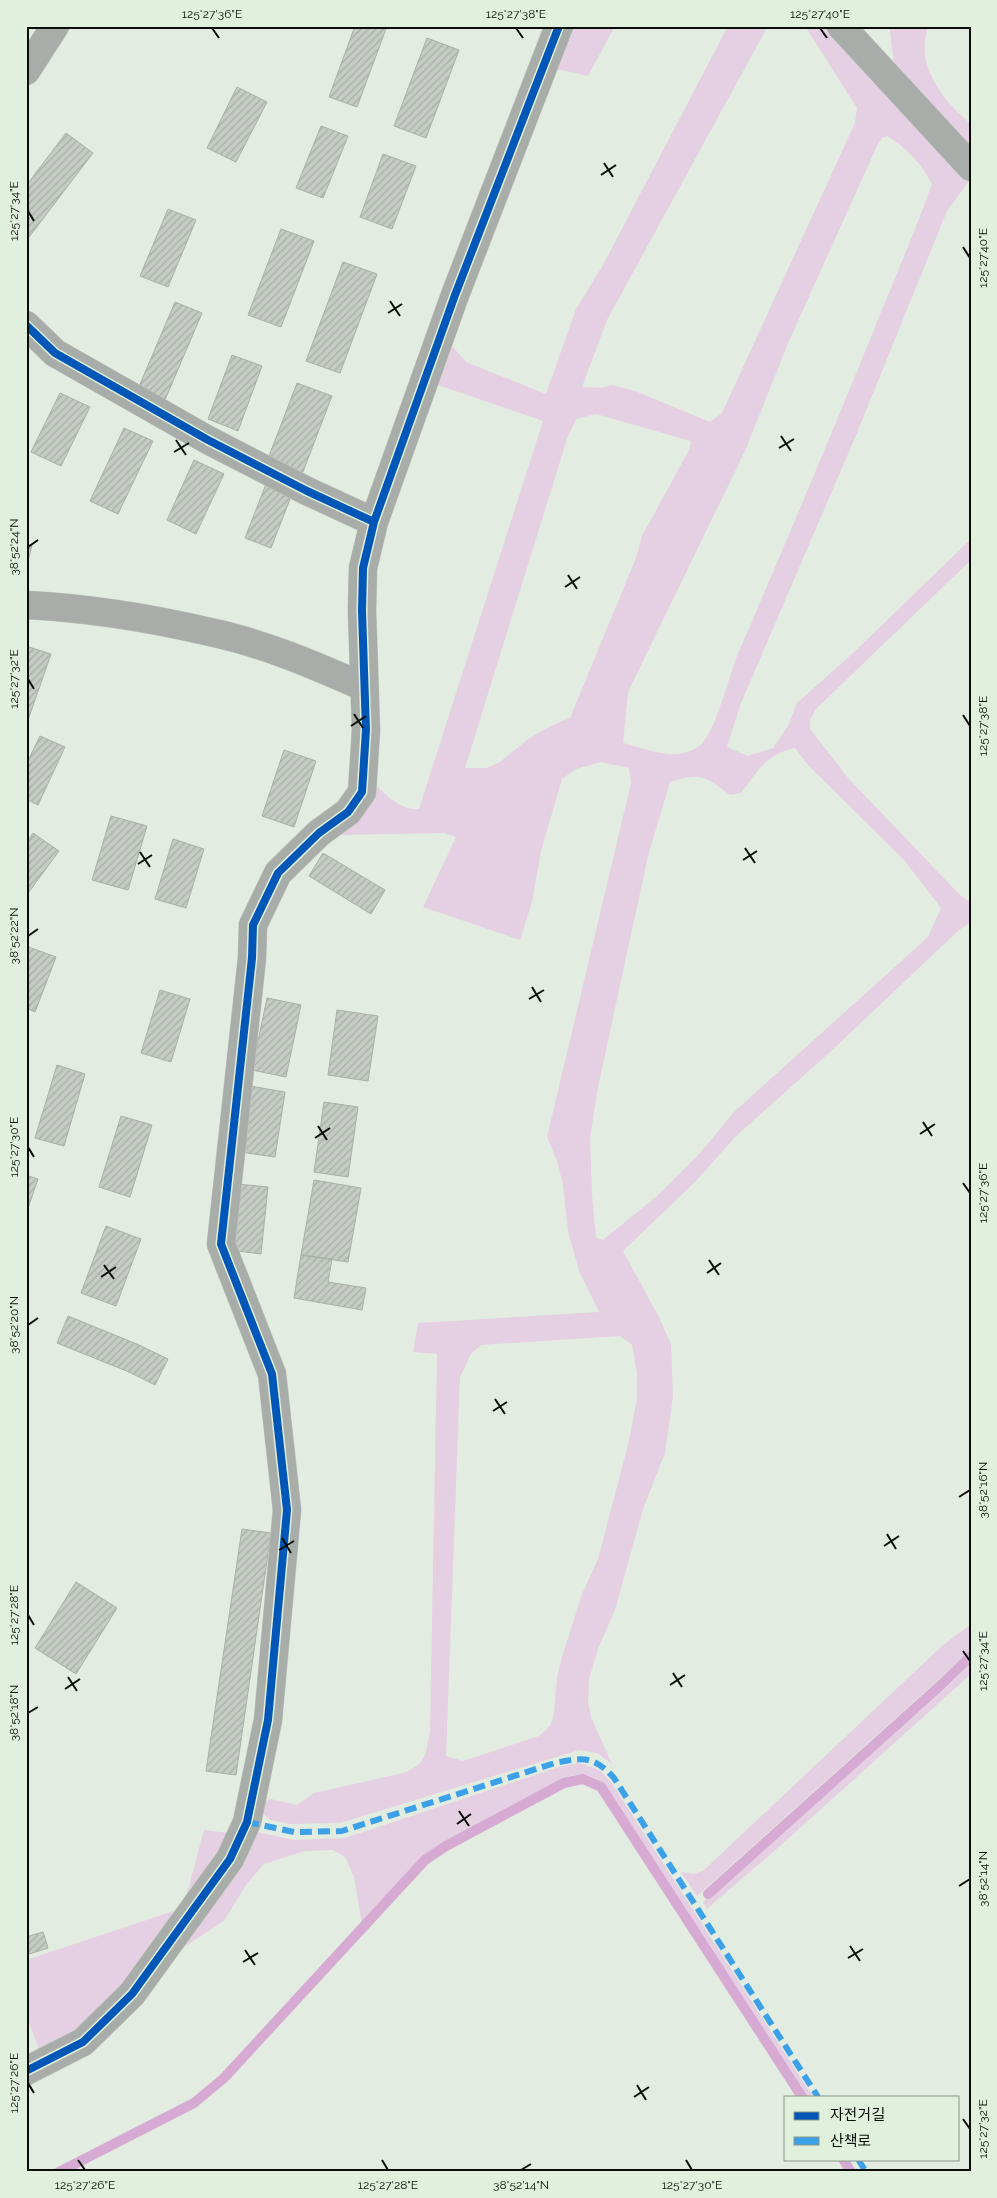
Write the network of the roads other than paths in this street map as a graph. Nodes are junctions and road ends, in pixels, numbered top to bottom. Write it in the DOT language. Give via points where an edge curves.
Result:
graph roads {
  1 [pos="55,26"];
  2 [pos="558,26"];
  3 [pos="842,26"];
  4 [pos="26,71"];
  5 [pos="971,167"];
  6 [pos="26,325"];
  7 [pos="374,522"];
  8 [pos="26,605"];
  9 [pos="364,686"];
  10 [pos="26,2071"];
  1 -- 4 [label="street"];
  2 -- 7 [label="street" via="455,295"];
  3 -- 5 [label="street"];
  6 -- 7 [label="street" via="55,354 208,440"];
  7 -- 9 [label="street" via="363,568"];
  8 -- 9 [label="street" via="74,607 211,632 302,660"];
  9 -- 10 [label="street" via="366,730 362,792 348,812 319,833 278,873 253,925 222,1244 272,1374 287,1510 268,1720 247,1822 230,1859 132,1994 83,2042"];
}
